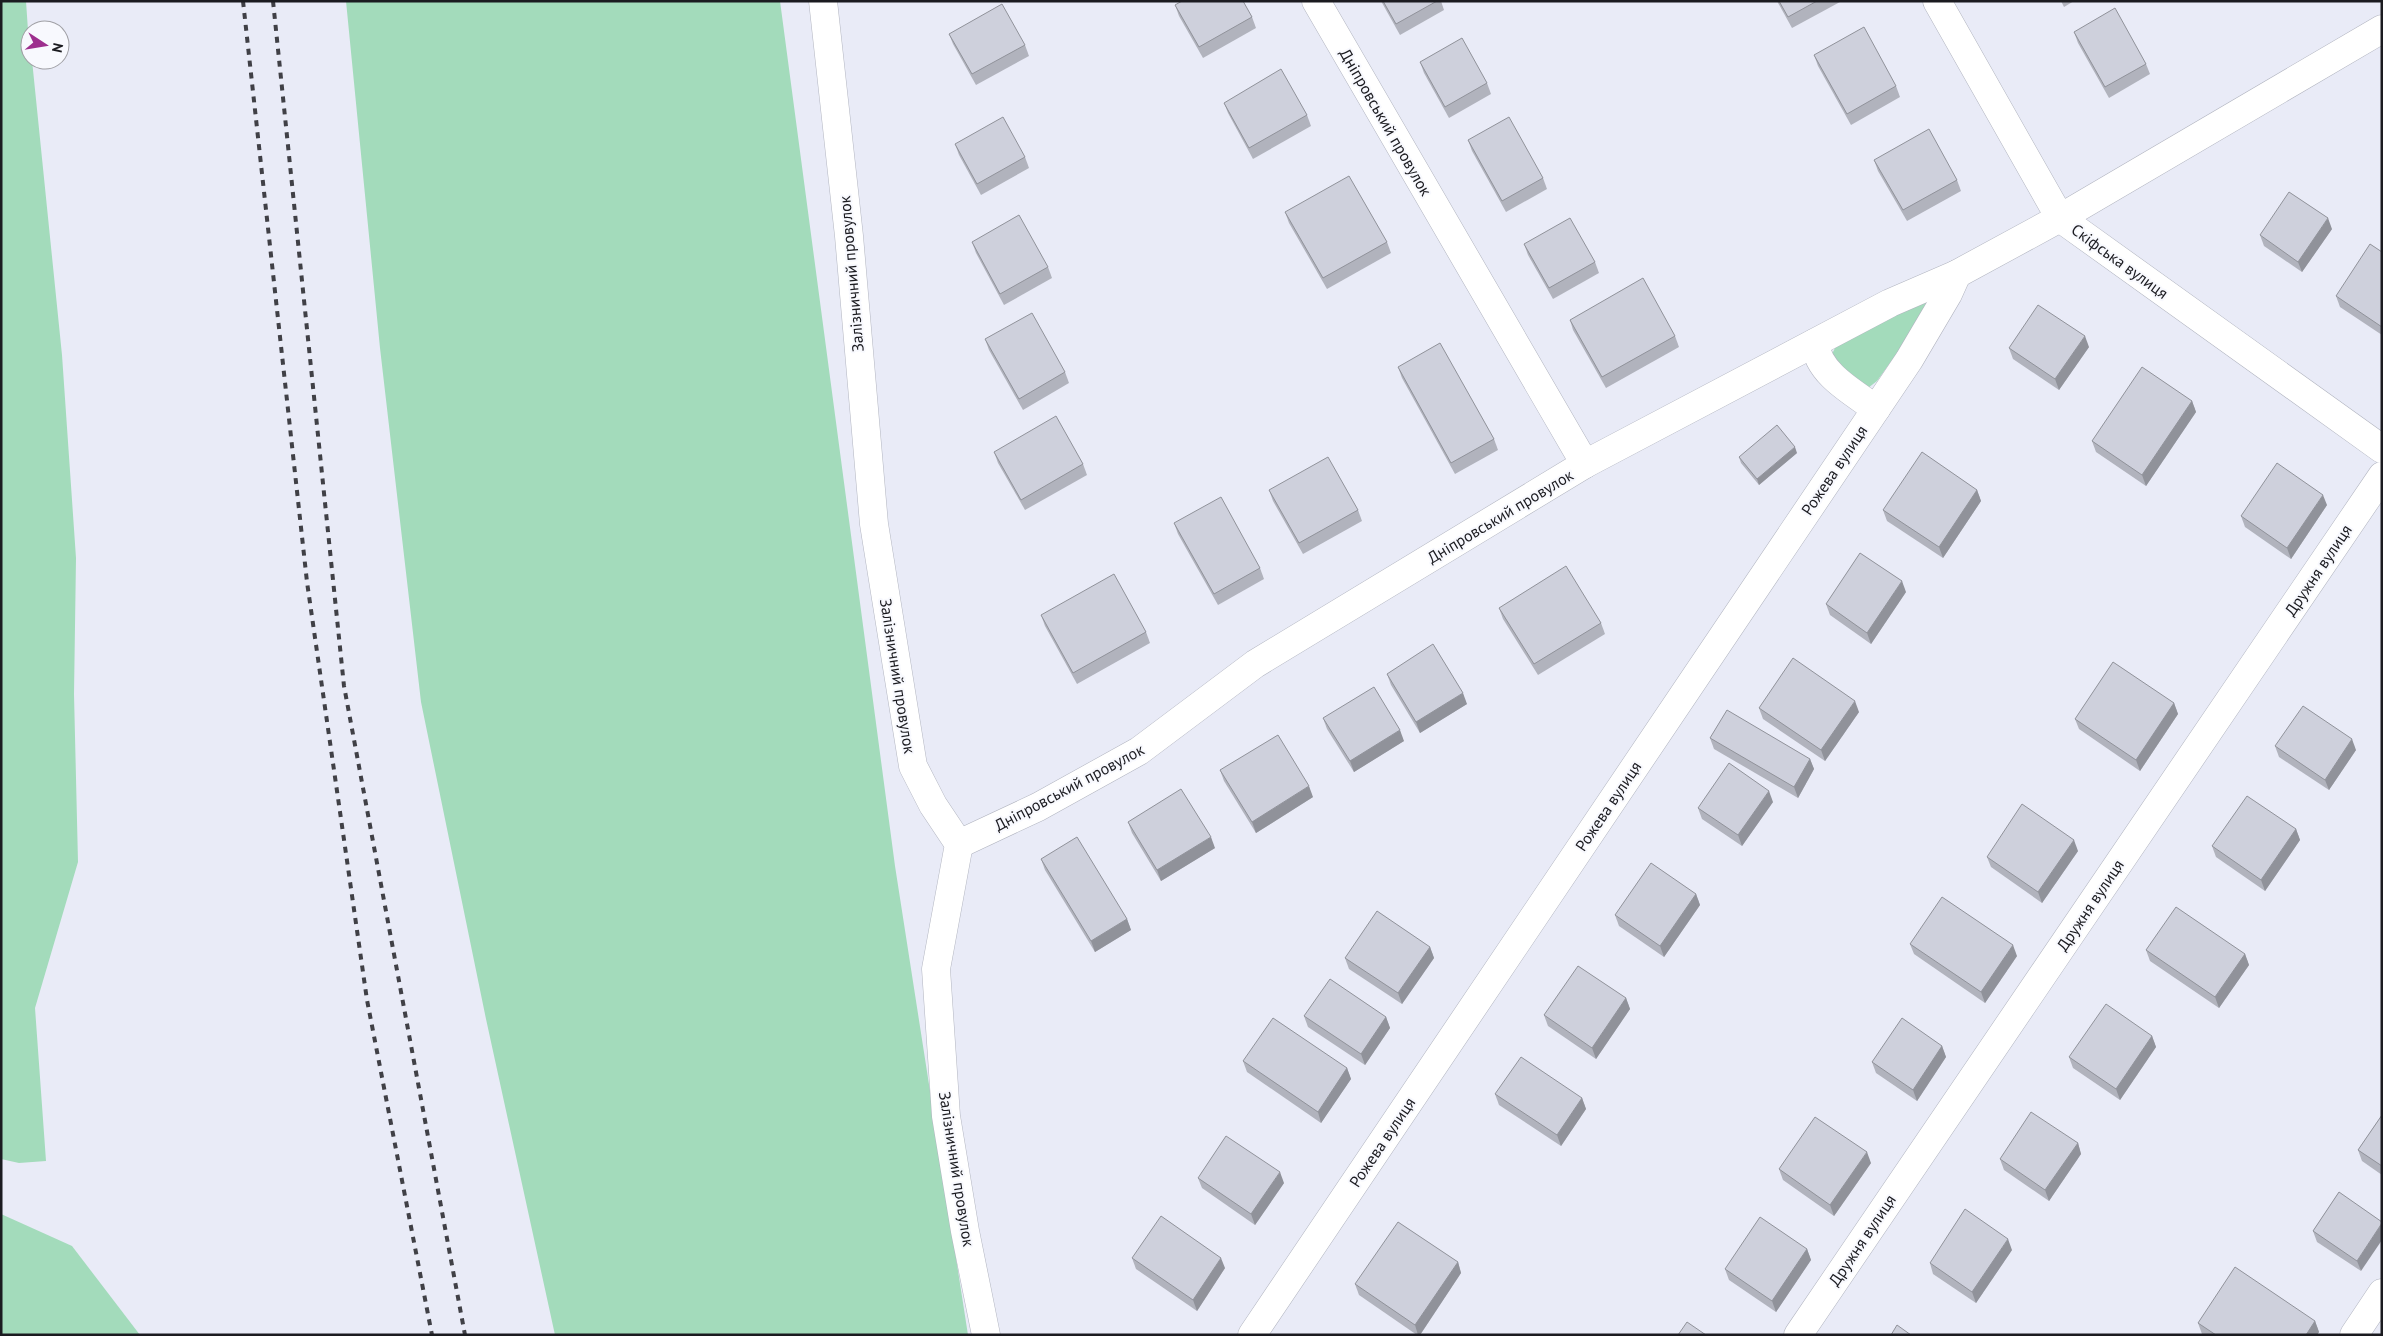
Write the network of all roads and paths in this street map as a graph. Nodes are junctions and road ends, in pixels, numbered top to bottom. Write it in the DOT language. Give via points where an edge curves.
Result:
graph roads {
  1 [pos="823,1"];
  2 [pos="1316,1"];
  3 [pos="1937,1"];
  4 [pos="2382,28"];
  5 [pos="2060,218"];
  6 [pos="1957,274"];
  7 [pos="1815,343"];
  8 [pos="1876,408"];
  9 [pos="2382,449"];
  10 [pos="1585,464"];
  11 [pos="2382,476"];
  12 [pos="959,844"];
  13 [pos="2382,1293"];
  14 [pos="986,1335"];
  15 [pos="1252,1335"];
  16 [pos="1798,1335"];
  17 [pos="2354,1335"];
  1 -- 12 [label="street, Залізничний провулок" via="849,236 875,534 913,766 933,805"];
  2 -- 10 [label="street, Дніпровський провулок"];
  3 -- 5 [label="street, Скіфська вулиця"];
  4 -- 5 [label="street"];
  5 -- 6 [label="street"];
  5 -- 9 [label="street, Скіфська вулиця"];
  6 -- 7 [label="street" via="1890,303"];
  6 -- 8 [label="street, Рожева вулиця" via="1909,360"];
  7 -- 8 [label="street" via="1816,357 1824,368"];
  7 -- 10 [label="street"];
  8 -- 15 [label="street, Рожева вулиця"];
  10 -- 12 [label="street, Дніпровський провулок" via="1256,664 1139,751 1038,808"];
  11 -- 16 [label="street, Дружня вулиця"];
  12 -- 14 [label="street, Залізничний провулок" via="936,969 946,1116"];
  13 -- 17 [label="street"];
}
